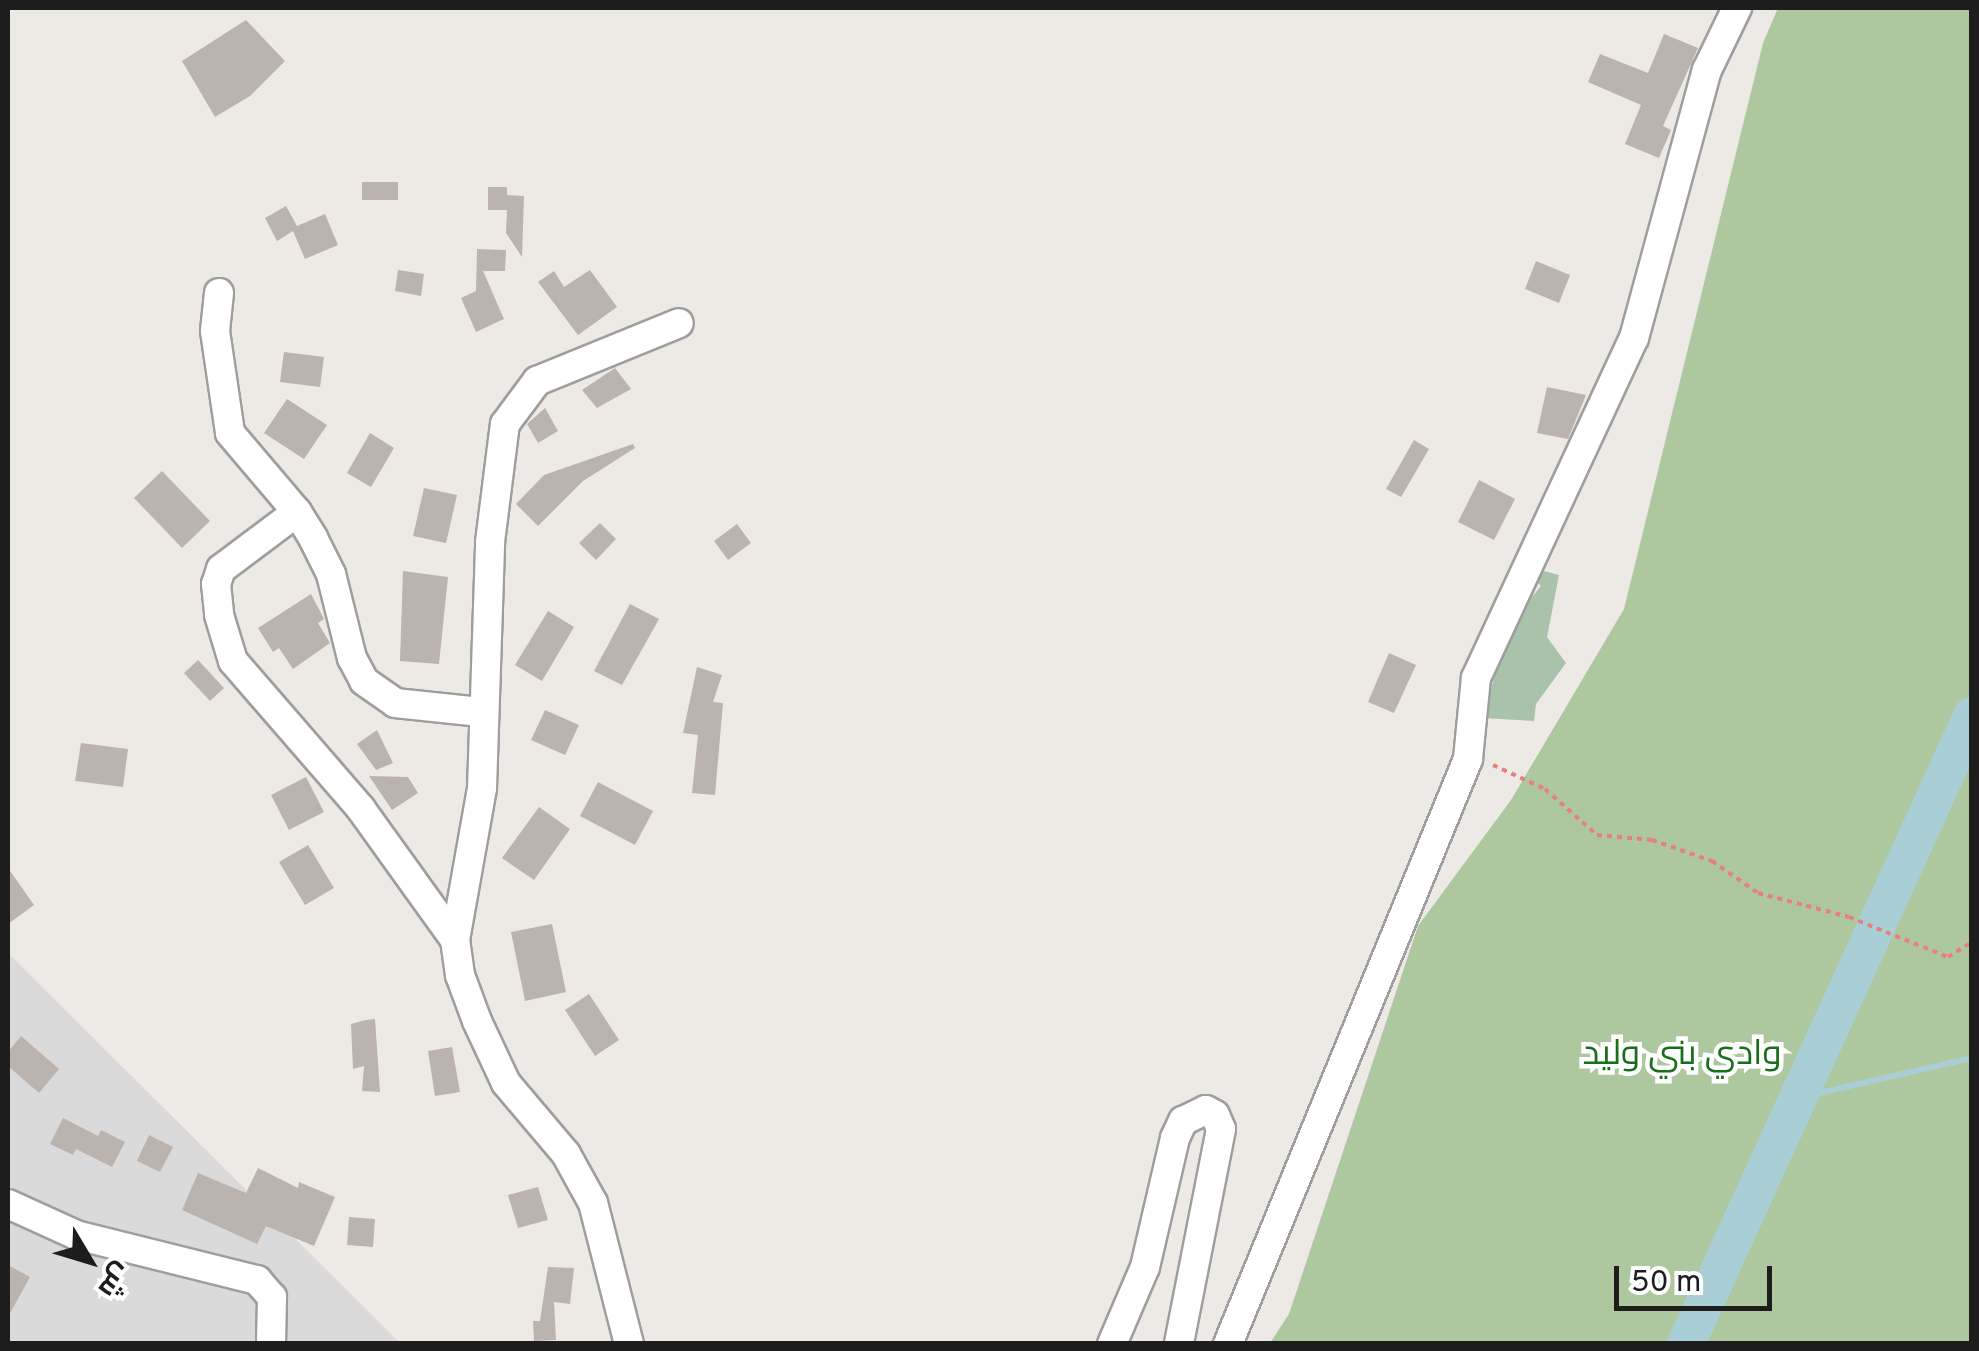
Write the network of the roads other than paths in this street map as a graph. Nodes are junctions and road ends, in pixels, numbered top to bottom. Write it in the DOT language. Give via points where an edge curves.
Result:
graph roads {
  1 [pos="1737,8"];
  2 [pos="219,293"];
  3 [pos="680,324"];
  4 [pos="298,512"];
  5 [pos="481,712"];
  6 [pos="455,940"];
  7 [pos="8,1204"];
  8 [pos="271,1344"];
  9 [pos="629,1344"];
  10 [pos="1112,1344"];
  11 [pos="1179,1344"];
  12 [pos="1228,1344"];
  1 -- 12 [label="street" via="1708,70 1634,338 1476,678 1468,760"];
  2 -- 4 [label="street" via="215,331 230,433"];
  3 -- 5 [label="street" via="537,381 505,424 490,542"];
  4 -- 5 [label="street" via="331,574 364,681 395,704"];
  4 -- 6 [label="street" via="221,569 218,615 234,661 361,809"];
  5 -- 6 [label="street" via="482,788"];
  6 -- 9 [label="street" via="466,990 506,1083 566,1154 592,1203"];
  7 -- 8 [label="street" via="76,1235 257,1280 272,1297"];
  10 -- 11 [label="street" via="1144,1267 1175,1138 1183,1122 1206,1110 1221,1130"];
}
